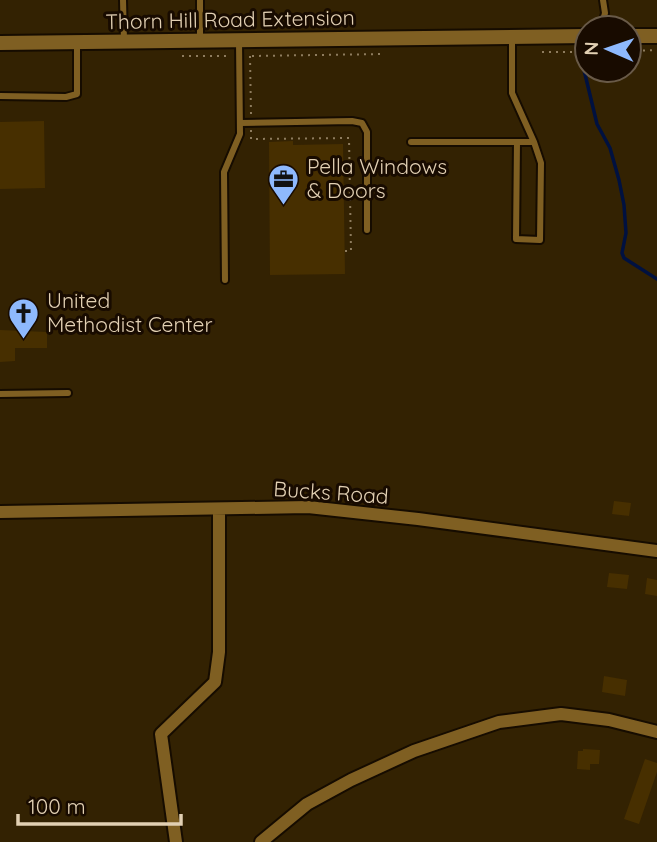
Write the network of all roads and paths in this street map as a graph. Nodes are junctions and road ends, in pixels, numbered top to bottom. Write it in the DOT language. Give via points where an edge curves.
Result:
graph roads {
  1 [pos="124,0"];
  2 [pos="200,0"];
  3 [pos="512,37"];
  4 [pos="573,37"];
  5 [pos="200,41"];
  6 [pos="125,42"];
  7 [pos="0,43"];
  8 [pos="77,43"];
  9 [pos="239,48"];
  10 [pos="542,52"];
  11 [pos="573,52"];
  12 [pos="384,54"];
  13 [pos="182,56"];
  14 [pos="0,96"];
  15 [pos="240,122"];
  16 [pos="251,122"];
  17 [pos="411,142"];
  18 [pos="517,142"];
  19 [pos="534,142"];
  20 [pos="367,230"];
  21 [pos="345,251"];
  22 [pos="225,281"];
  23 [pos="68,393"];
  24 [pos="0,394"];
  25 [pos="219,509"];
  26 [pos="0,512"];
  27 [pos="657,551"];
  28 [pos="657,732"];
  29 [pos="176,842"];
  30 [pos="261,842"];
  1 -- 6 [label="lane"];
  2 -- 5 [label="lane"];
  3 -- 4 [label="street, Thorn Hill Road Extension"];
  3 -- 9 [label="street, Thorn Hill Road Extension"];
  3 -- 19 [label="lane" via="512,93"];
  5 -- 6 [label="street, Thorn Hill Road Extension"];
  5 -- 9 [label="street, Thorn Hill Road Extension"];
  6 -- 8 [label="street, Thorn Hill Road Extension"];
  7 -- 8 [label="street, Thorn Hill Road Extension"];
  8 -- 14 [label="lane" via="77,94"];
  9 -- 13 [label="path"];
  9 -- 15 [label="lane"];
  10 -- 11 [label="path"];
  12 -- 16 [label="path" via="250,56"];
  15 -- 16 [label="lane"];
  15 -- 22 [label="lane" via="237,143 224,172"];
  16 -- 20 [label="lane" via="362,124 367,132"];
  16 -- 21 [label="path" via="251,139 349,138 351,251"];
  17 -- 18 [label="lane"];
  18 -- 19 [label="lane"];
  18 -- 19 [label="lane" via="516,239 540,240 541,163"];
  23 -- 24 [label="lane"];
  25 -- 26 [label="street, Bucks Road"];
  25 -- 27 [label="street, Bucks Road" via="308,507"];
  25 -- 29 [label="street" via="215,682 161,734"];
  28 -- 30 [label="street" via="561,714 499,722 414,751 342,785 307,804"];
}
